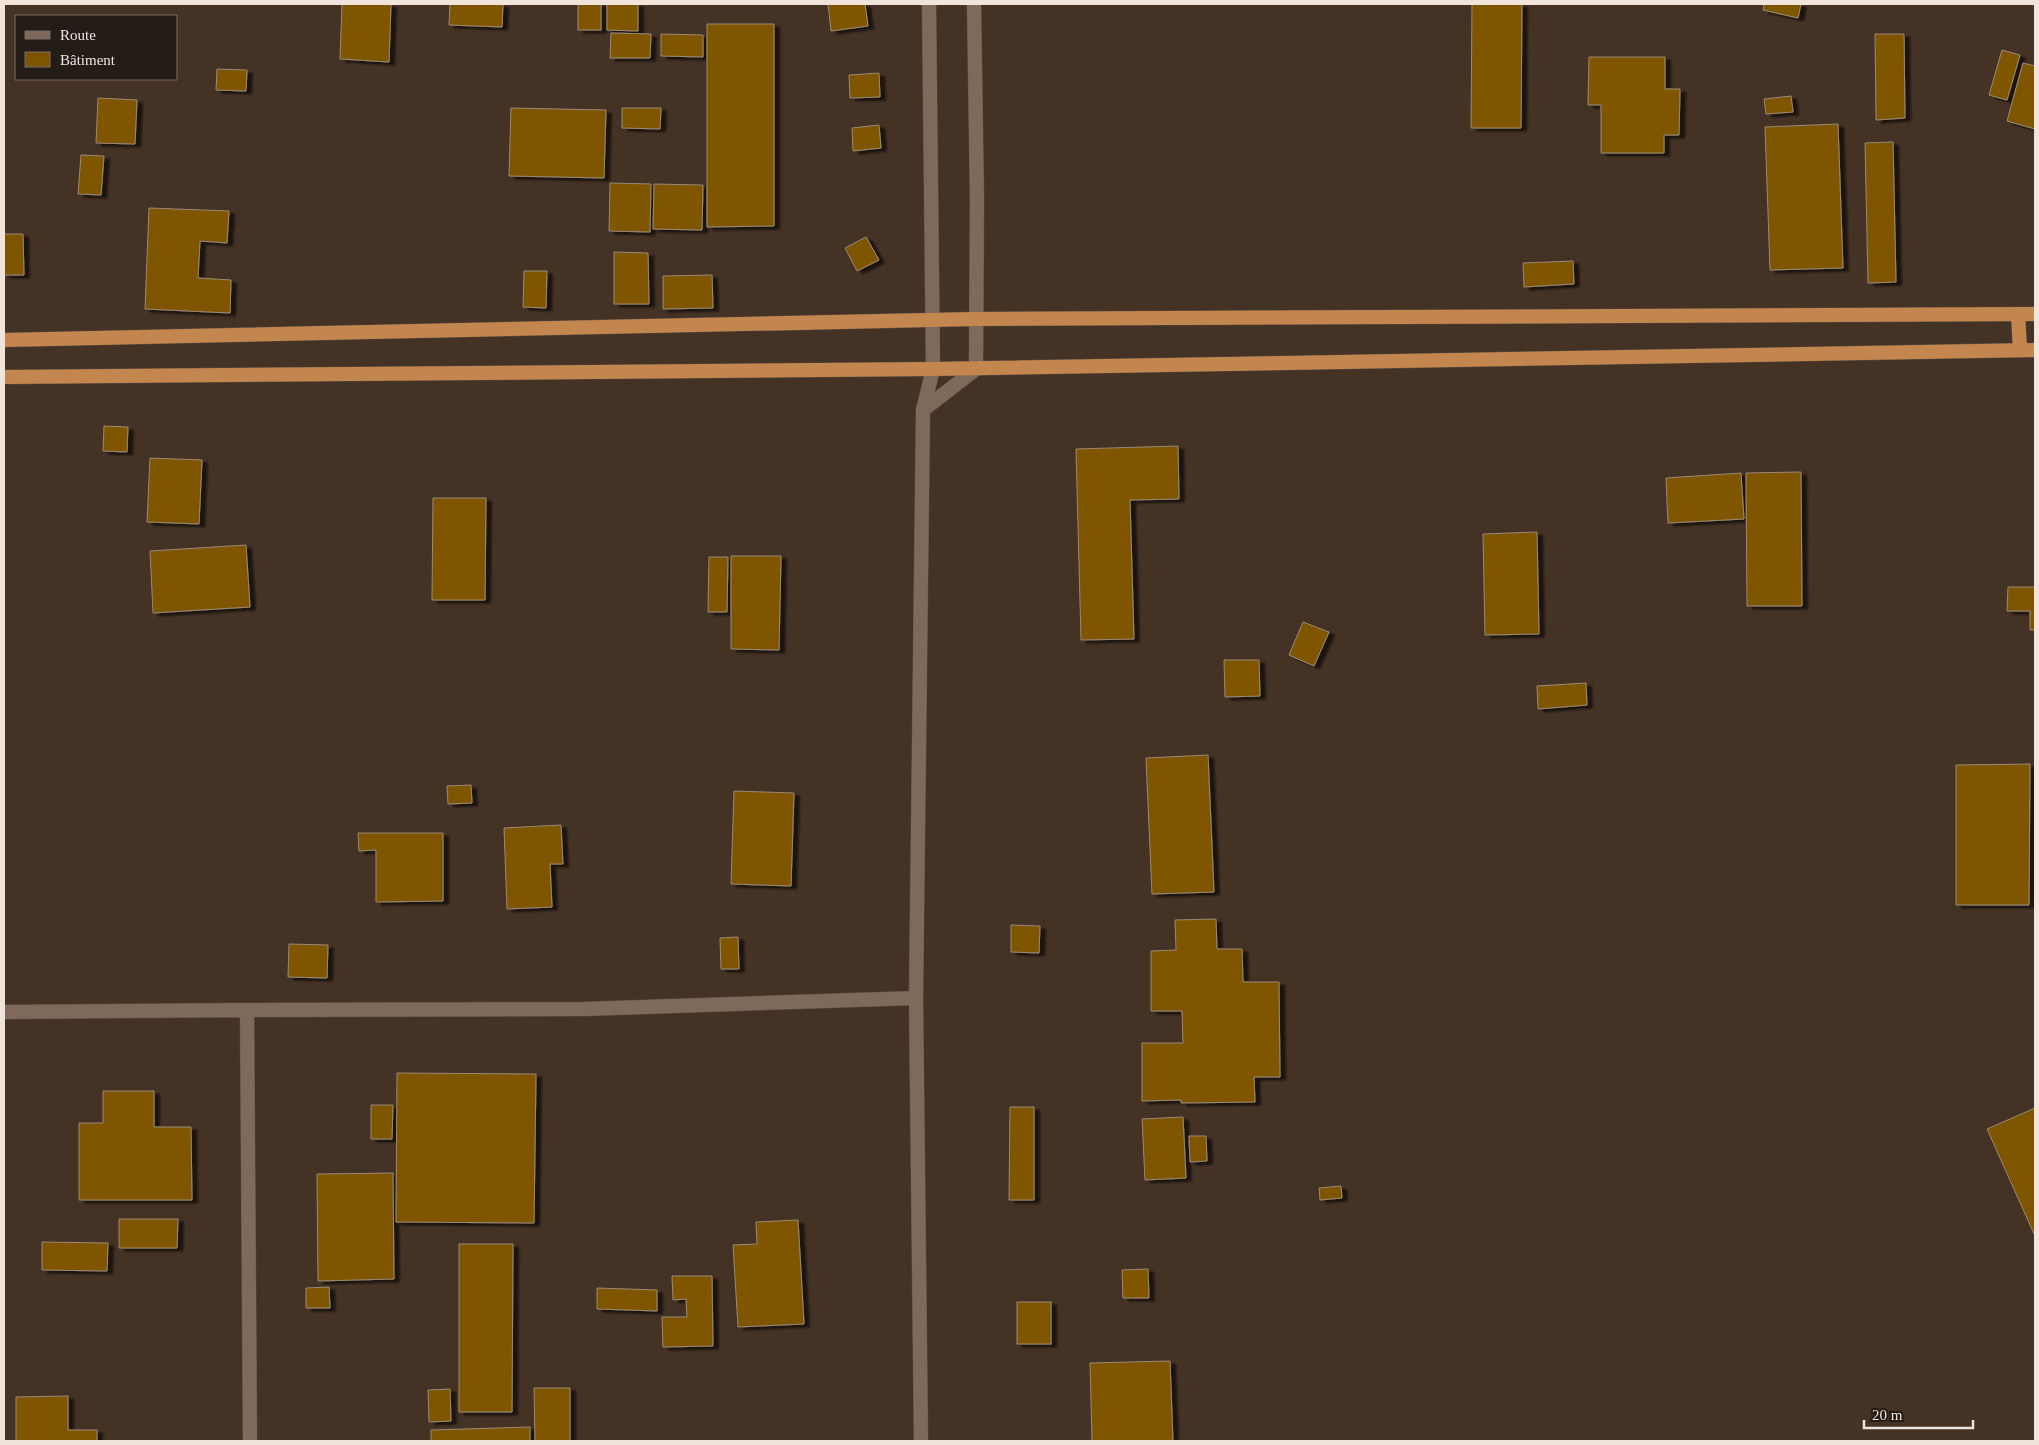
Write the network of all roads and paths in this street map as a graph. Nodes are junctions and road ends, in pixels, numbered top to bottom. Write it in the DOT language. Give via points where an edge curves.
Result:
graph roads {
  1 [pos="929,4"];
  2 [pos="974,4"];
  3 [pos="2018,314"];
  4 [pos="2035,314"];
  5 [pos="933,319"];
  6 [pos="976,319"];
  7 [pos="4,340"];
  8 [pos="2020,350"];
  9 [pos="2035,350"];
  10 [pos="933,369"];
  11 [pos="976,369"];
  12 [pos="4,377"];
  13 [pos="923,410"];
  14 [pos="916,998"];
  15 [pos="247,1010"];
  16 [pos="4,1012"];
  17 [pos="250,1441"];
  18 [pos="921,1441"];
  1 -- 5 [label="street"];
  2 -- 6 [label="street"];
  3 -- 4 [label="highway"];
  3 -- 6 [label="highway"];
  3 -- 8 [label="highway"];
  5 -- 6 [label="highway"];
  5 -- 7 [label="highway"];
  5 -- 10 [label="street"];
  6 -- 11 [label="street"];
  8 -- 9 [label="highway"];
  8 -- 11 [label="highway"];
  10 -- 11 [label="highway"];
  10 -- 12 [label="highway"];
  10 -- 13 [label="street"];
  11 -- 13 [label="street"];
  13 -- 14 [label="street"];
  14 -- 15 [label="street" via="584,1009"];
  14 -- 18 [label="street"];
  15 -- 16 [label="street"];
  15 -- 17 [label="street"];
}
